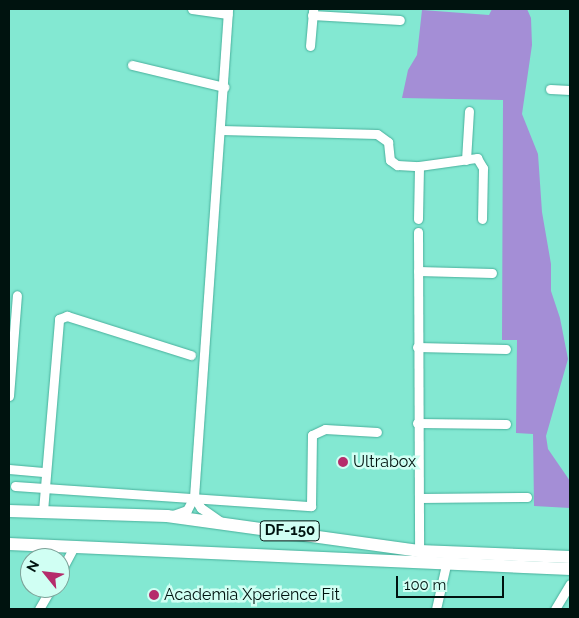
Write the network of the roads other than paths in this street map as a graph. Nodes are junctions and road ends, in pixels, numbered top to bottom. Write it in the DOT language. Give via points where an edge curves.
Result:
graph roads {
  1 [pos="195,9"];
  2 [pos="228,12"];
  3 [pos="312,12"];
  4 [pos="400,20"];
  5 [pos="310,46"];
  6 [pos="132,66"];
  7 [pos="224,87"];
  8 [pos="550,89"];
  9 [pos="570,90"];
  10 [pos="469,111"];
  11 [pos="221,130"];
  12 [pos="466,160"];
  13 [pos="418,166"];
  14 [pos="418,219"];
  15 [pos="482,219"];
  16 [pos="418,232"];
  17 [pos="418,271"];
  18 [pos="492,273"];
  19 [pos="17,295"];
  20 [pos="417,347"];
  21 [pos="506,349"];
  22 [pos="191,355"];
  23 [pos="9,396"];
  24 [pos="417,423"];
  25 [pos="506,424"];
  26 [pos="377,432"];
  27 [pos="9,469"];
  28 [pos="46,472"];
  29 [pos="15,486"];
  30 [pos="45,488"];
  31 [pos="527,496"];
  32 [pos="194,497"];
  33 [pos="419,498"];
  34 [pos="9,511"];
  35 [pos="43,512"];
  36 [pos="167,516"];
  37 [pos="220,522"];
  38 [pos="9,544"];
  39 [pos="74,547"];
  40 [pos="419,551"];
  41 [pos="70,554"];
  42 [pos="570,557"];
  43 [pos="446,565"];
  44 [pos="570,568"];
  45 [pos="570,584"];
  46 [pos="45,598"];
  47 [pos="39,609"];
  48 [pos="436,609"];
  49 [pos="555,609"];
  1 -- 2 [label="street"];
  2 -- 7 [label="street"];
  3 -- 4 [label="street"];
  3 -- 5 [label="street"];
  6 -- 7 [label="street"];
  7 -- 11 [label="street"];
  8 -- 9 [label="street"];
  10 -- 12 [label="street"];
  11 -- 13 [label="street" via="377,134 388,142 393,163"];
  11 -- 32 [label="street"];
  12 -- 13 [label="street"];
  12 -- 15 [label="street" via="477,158 482,162"];
  13 -- 14 [label="street"];
  16 -- 17 [label="street"];
  17 -- 18 [label="street"];
  17 -- 20 [label="street"];
  19 -- 23 [label="street"];
  20 -- 21 [label="street"];
  20 -- 24 [label="street"];
  22 -- 28 [label="street" via="67,316 59,319"];
  24 -- 25 [label="street"];
  24 -- 33 [label="street"];
  26 -- 32 [label="street" via="325,430 312,435 311,506"];
  27 -- 28 [label="street"];
  28 -- 30 [label="street"];
  29 -- 30 [label="street"];
  30 -- 32 [label="street"];
  30 -- 35 [label="street"];
  31 -- 33 [label="street"];
  32 -- 36 [label="street" via="187,510"];
  32 -- 37 [label="street"];
  33 -- 40 [label="street"];
  34 -- 35 [label="main road, DF-150"];
  35 -- 36 [label="main road, DF-150"];
  36 -- 37 [label="main road, DF-150"];
  37 -- 40 [label="main road, DF-150"];
  38 -- 39 [label="main road, DF-150"];
  39 -- 41 [label="street"];
  39 -- 43 [label="main road, DF-150"];
  40 -- 42 [label="main road, DF-150"];
  43 -- 44 [label="main road, DF-150"];
  43 -- 48 [label="street"];
  45 -- 49 [label="street"];
  46 -- 47 [label="street"];
}
